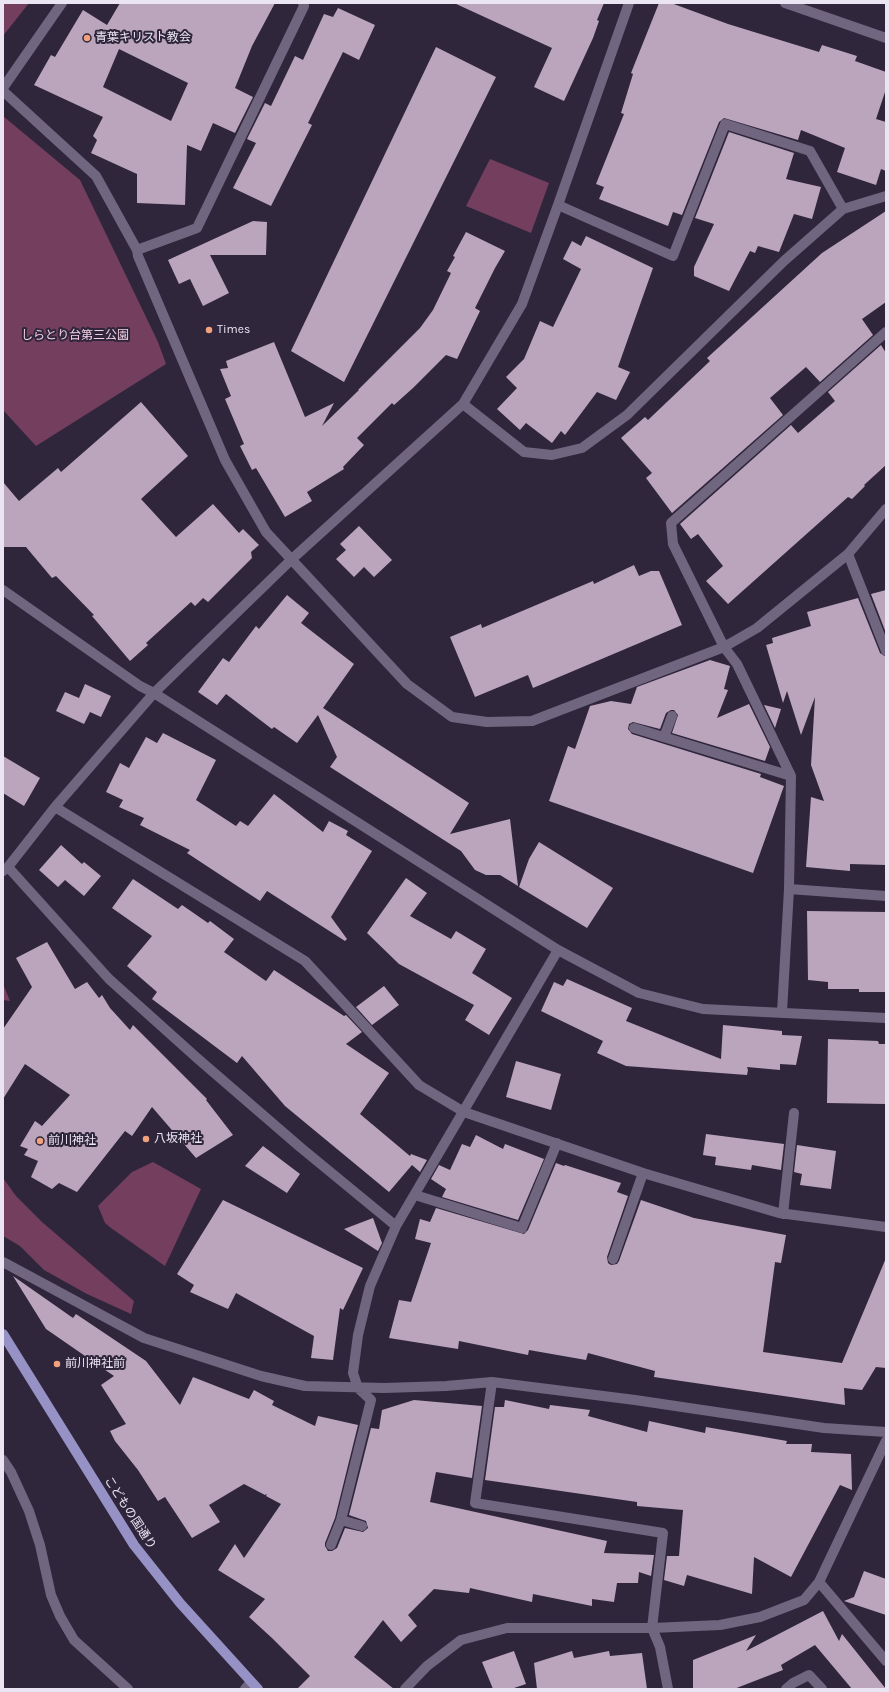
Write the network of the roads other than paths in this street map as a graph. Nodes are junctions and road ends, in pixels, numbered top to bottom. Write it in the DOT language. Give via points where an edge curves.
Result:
graph roads {
  1 [pos="62,3"];
  2 [pos="303,3"];
  3 [pos="628,3"];
  4 [pos="785,3"];
  5 [pos="886,38"];
  6 [pos="3,90"];
  7 [pos="886,196"];
  8 [pos="558,205"];
  9 [pos="843,209"];
  10 [pos="137,250"];
  11 [pos="886,332"];
  12 [pos="463,404"];
  13 [pos="886,509"];
  14 [pos="848,554"];
  15 [pos="292,558"];
  16 [pos="3,590"];
  17 [pos="724,647"];
  18 [pos="886,652"];
  19 [pos="154,693"];
  20 [pos="672,716"];
  21 [pos="634,728"];
  22 [pos="664,737"];
  23 [pos="791,776"];
  24 [pos="55,807"];
  25 [pos="6,869"];
  26 [pos="789,889"];
  27 [pos="886,896"];
  28 [pos="558,950"];
  29 [pos="782,1012"];
  30 [pos="886,1018"];
  31 [pos="464,1112"];
  32 [pos="794,1113"];
  33 [pos="557,1143"];
  34 [pos="644,1173"];
  35 [pos="415,1195"];
  36 [pos="783,1214"];
  37 [pos="396,1226"];
  38 [pos="886,1227"];
  39 [pos="613,1259"];
  40 [pos="3,1262"];
  41 [pos="3,1334"];
  42 [pos="492,1382"];
  43 [pos="358,1388"];
  44 [pos="886,1432"];
  45 [pos="886,1441"];
  46 [pos="3,1460"];
  47 [pos="341,1520"];
  48 [pos="362,1526"];
  49 [pos="331,1545"];
  50 [pos="819,1582"];
  51 [pos="652,1628"];
  52 [pos="886,1661"];
  53 [pos="251,1687"];
  54 [pos="128,1689"];
  55 [pos="406,1689"];
  56 [pos="668,1689"];
  57 [pos="786,1689"];
  58 [pos="822,1689"];
  1 -- 6 [label="street"];
  2 -- 10 [label="street" via="304,6 197,228"];
  3 -- 8 [label="street"];
  4 -- 5 [label="street"];
  6 -- 10 [label="street" via="96,176"];
  7 -- 9 [label="street"];
  8 -- 9 [label="street" via="672,256 725,124 810,152"];
  8 -- 12 [label="street" via="522,304"];
  9 -- 12 [label="street" via="784,261 627,415 582,448 552,455 524,452"];
  10 -- 15 [label="street" via="225,460 266,532"];
  11 -- 17 [label="street" via="671,523 673,544"];
  12 -- 15 [label="street"];
  13 -- 14 [label="street"];
  14 -- 17 [label="street" via="757,628"];
  14 -- 18 [label="street"];
  15 -- 17 [label="street" via="407,684 452,717 487,722 532,721"];
  15 -- 19 [label="street"];
  16 -- 19 [label="street" via="140,686"];
  17 -- 23 [label="street" via="737,664"];
  19 -- 24 [label="street"];
  19 -- 28 [label="street"];
  20 -- 22 [label="street"];
  21 -- 22 [label="street"];
  22 -- 23 [label="street"];
  23 -- 26 [label="street"];
  24 -- 25 [label="street"];
  24 -- 31 [label="street" via="305,961 419,1085"];
  25 -- 37 [label="street" via="110,979 294,1142"];
  26 -- 27 [label="street"];
  26 -- 29 [label="street"];
  28 -- 29 [label="street" via="639,993 703,1009"];
  28 -- 31 [label="street"];
  29 -- 30 [label="street"];
  31 -- 33 [label="street"];
  31 -- 35 [label="street"];
  32 -- 36 [label="street"];
  33 -- 34 [label="street"];
  33 -- 35 [label="street" via="522,1228"];
  34 -- 36 [label="street"];
  34 -- 39 [label="street"];
  35 -- 37 [label="street"];
  36 -- 38 [label="street"];
  37 -- 43 [label="street" via="370,1286 358,1335 353,1373"];
  40 -- 43 [label="street" via="144,1338 269,1378 304,1386"];
  41 -- 53 [label="main road, こどもの国通り" via="134,1545"];
  42 -- 43 [label="street"];
  42 -- 44 [label="street" via="824,1428"];
  42 -- 51 [label="street" via="474,1503 663,1533"];
  43 -- 47 [label="street" via="372,1400"];
  45 -- 50 [label="street"];
  46 -- 54 [label="street" via="29,1511 40,1544 51,1595 60,1616 74,1640"];
  47 -- 48 [label="street"];
  47 -- 49 [label="street"];
  50 -- 51 [label="street" via="804,1600 760,1617 720,1625"];
  50 -- 52 [label="street"];
  51 -- 55 [label="street" via="507,1628 461,1640 427,1666"];
  51 -- 56 [label="street" via="660,1647"];
  57 -- 58 [label="street" via="792,1683 809,1675"];
}
